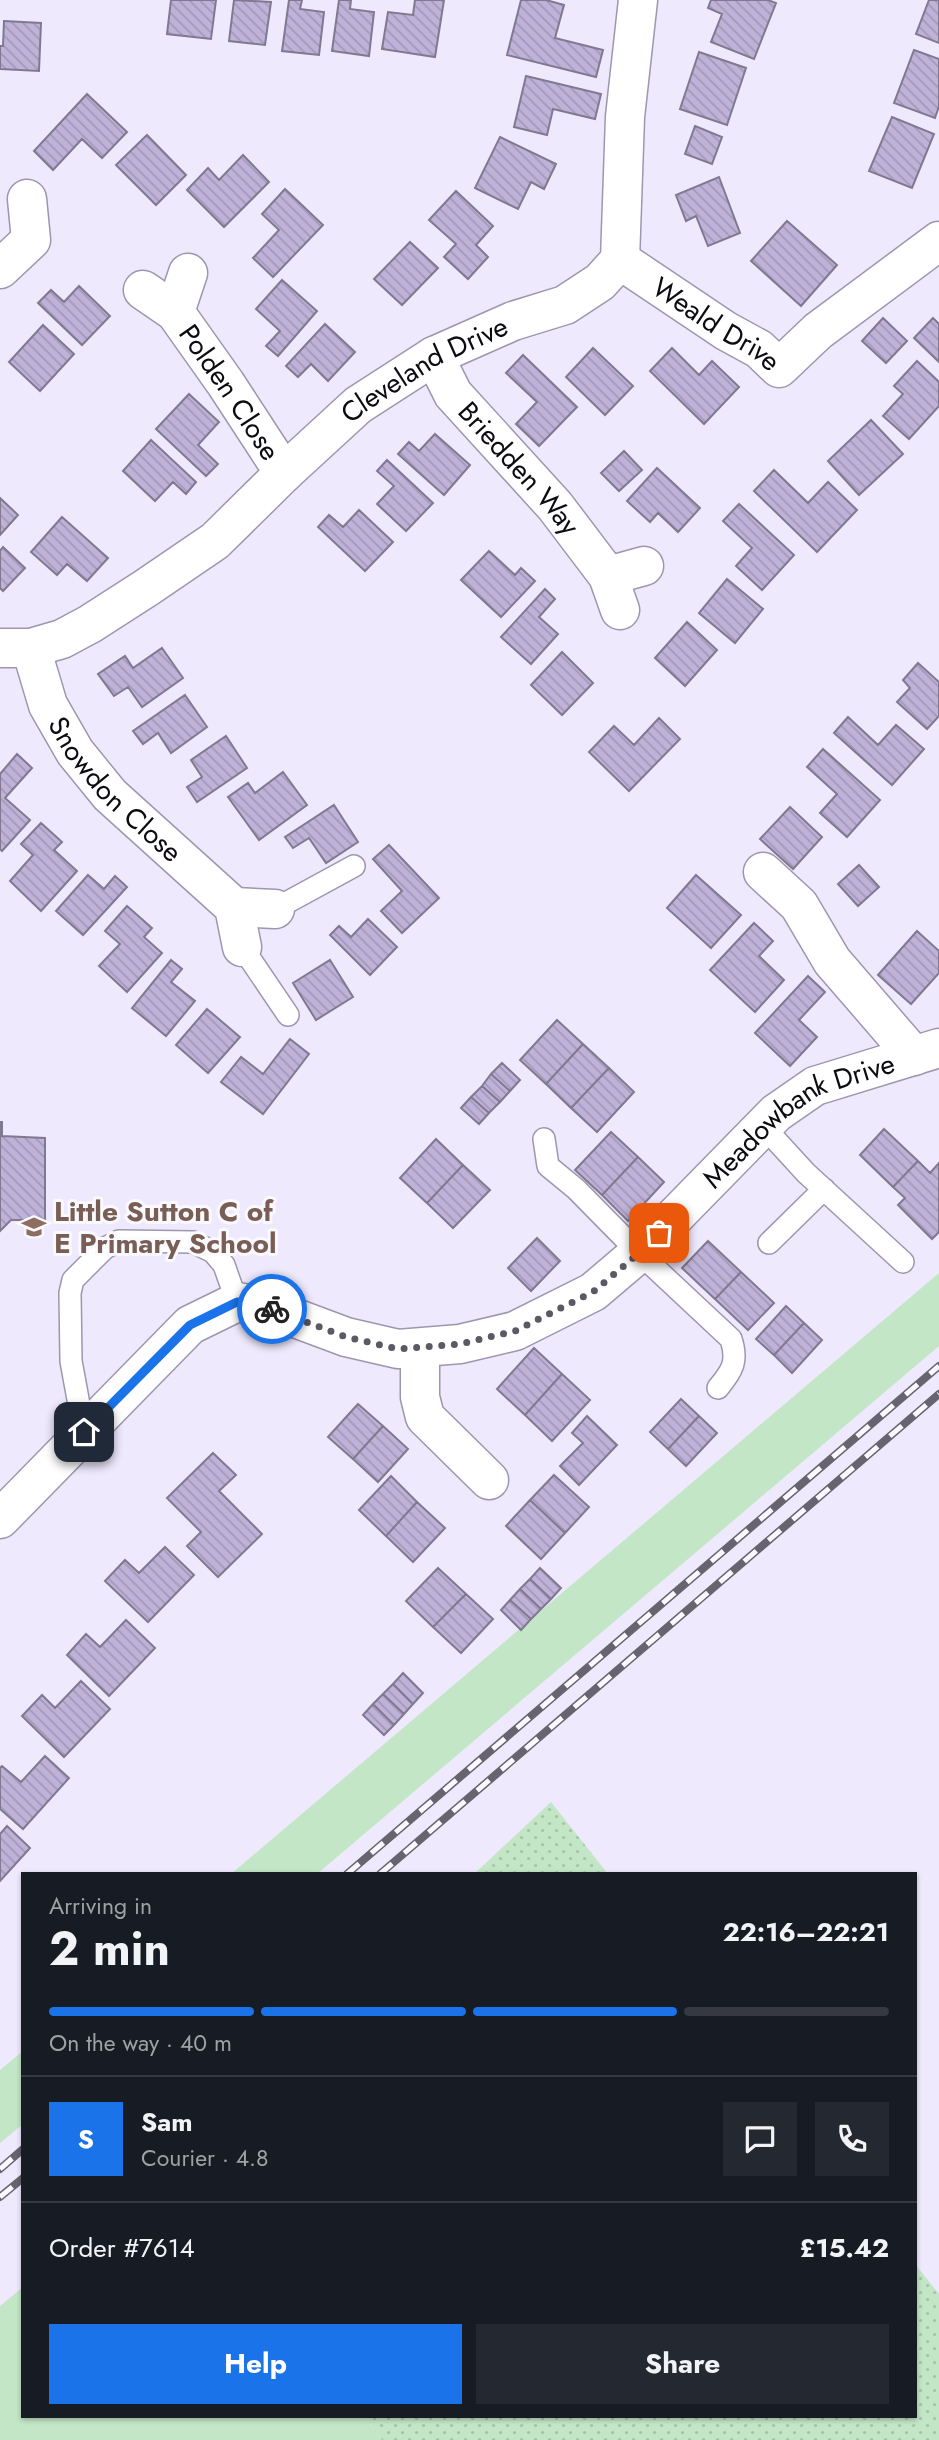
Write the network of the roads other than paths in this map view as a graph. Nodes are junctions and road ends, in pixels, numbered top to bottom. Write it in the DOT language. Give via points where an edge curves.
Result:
graph roads {
  1 [pos="638,0"];
  2 [pos="27,199"];
  3 [pos="939,241"];
  4 [pos="620,260"];
  5 [pos="0,269"];
  6 [pos="188,273"];
  7 [pos="143,290"];
  8 [pos="175,312"];
  9 [pos="435,356"];
  10 [pos="284,473"];
  11 [pos="644,566"];
  12 [pos="16,648"];
  13 [pos="354,866"];
  14 [pos="763,872"];
  15 [pos="234,907"];
  16 [pos="275,909"];
  17 [pos="243,947"];
  18 [pos="288,1015"];
  19 [pos="927,1052"];
  20 [pos="763,1126"];
  21 [pos="544,1139"];
  22 [pos="824,1189"];
  23 [pos="769,1243"];
  24 [pos="639,1253"];
  25 [pos="903,1262"];
  26 [pos="237,1302"];
  27 [pos="421,1348"];
  28 [pos="718,1388"];
  29 [pos="84,1432"];
  30 [pos="489,1480"];
  31 [pos="0,1519"];
  1 -- 4 [label="street" via="625,117"];
  2 -- 5 [label="street" via="46,240"];
  3 -- 4 [label="street, Weald Drive" via="818,331 779,368 759,349"];
  4 -- 9 [label="street, Cleveland Drive" via="600,282 565,304 513,321"];
  6 -- 8 [label="street, Polden Close"];
  7 -- 8 [label="street, Polden Close"];
  8 -- 10 [label="street, Polden Close"];
  9 -- 10 [label="street, Cleveland Drive" via="358,405"];
  9 -- 11 [label="street, Briedden Way" via="453,394 555,506 614,593"];
  10 -- 12 [label="street, Cleveland Drive" via="215,541 146,589 62,639"];
  12 -- 15 [label="street, Snowdon Close" via="75,752 110,795"];
  13 -- 16 [label="lane"];
  14 -- 19 [label="street" via="799,905 832,961"];
  15 -- 16 [label="street"];
  15 -- 17 [label="street"];
  17 -- 18 [label="lane"];
  19 -- 20 [label="street, Meadowbank Drive" via="815,1086"];
  20 -- 22 [label="lane"];
  20 -- 24 [label="street, Meadowbank Drive"];
  21 -- 24 [label="lane" via="548,1166"];
  22 -- 23 [label="lane"];
  22 -- 25 [label="lane"];
  24 -- 27 [label="street, Meadowbank Drive" via="593,1292 515,1331"];
  24 -- 28 [label="lane" via="731,1339 736,1354 730,1374"];
  26 -- 27 [label="street, Meadowbank Drive" via="263,1306 346,1337 398,1349"];
  26 -- 29 [label="street" via="190,1325"];
  26 -- 29 [label="lane" via="224,1265 213,1252 193,1242 119,1241 105,1248 74,1280 70,1293 71,1362"];
  27 -- 30 [label="street" via="420,1397 425,1417"];
  29 -- 31 [label="street"];
}
